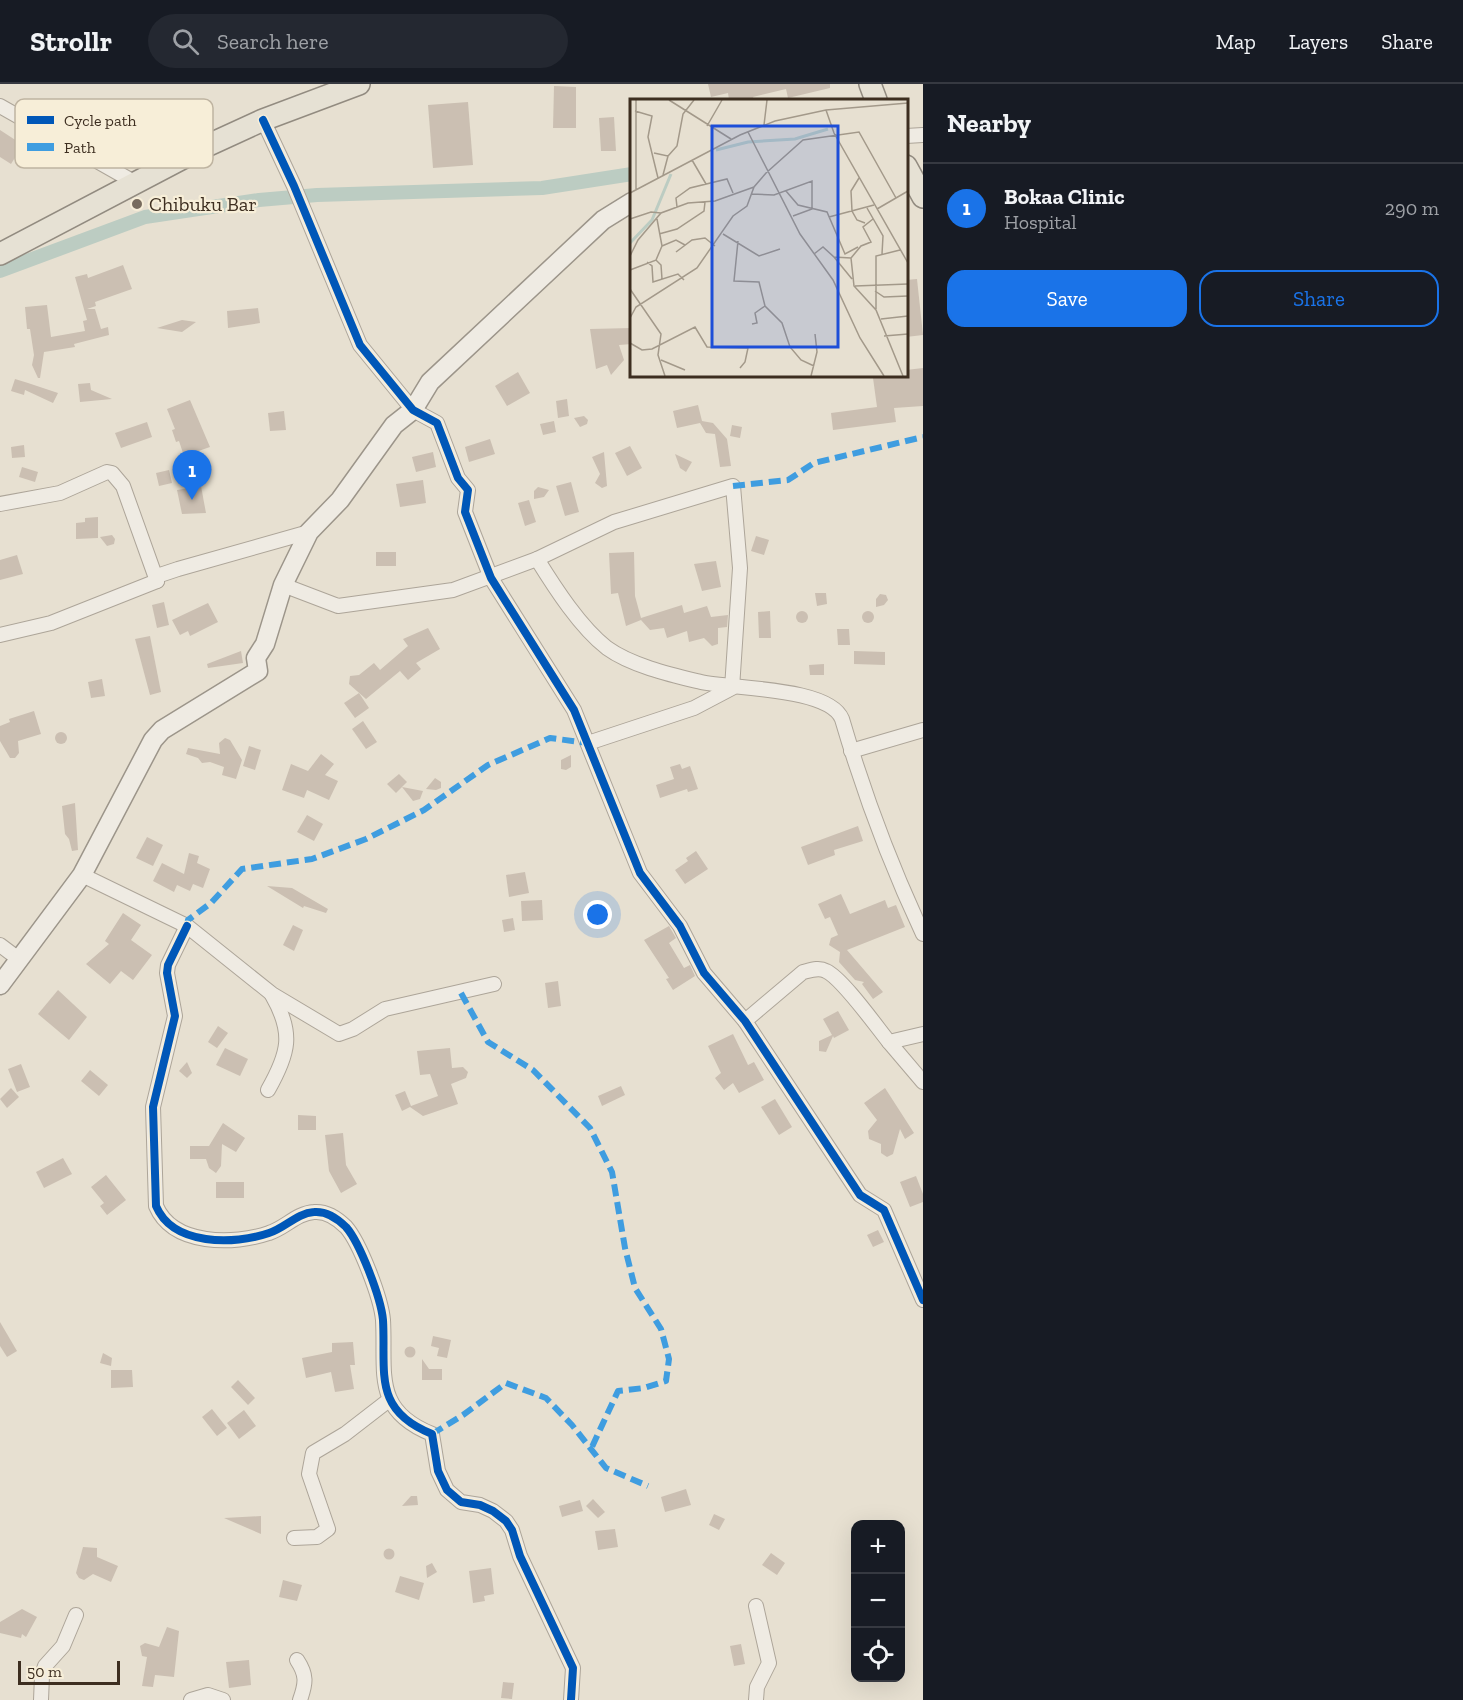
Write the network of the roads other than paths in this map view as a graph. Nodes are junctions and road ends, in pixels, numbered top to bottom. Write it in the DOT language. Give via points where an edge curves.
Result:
graph roads {
  1 [pos="359,84"];
  2 [pos="870,84"];
  3 [pos="876,99"];
  4 [pos="0,106"];
  5 [pos="15,115"];
  6 [pos="263,120"];
  7 [pos="923,135"];
  8 [pos="908,136"];
  9 [pos="213,144"];
  10 [pos="109,168"];
  11 [pos="163,168"];
  12 [pos="908,170"];
  13 [pos="134,182"];
  14 [pos="923,197"];
  15 [pos="630,203"];
  16 [pos="0,254"];
  17 [pos="413,410"];
  18 [pos="0,504"];
  19 [pos="309,532"];
  20 [pos="537,559"];
  21 [pos="491,578"];
  22 [pos="157,581"];
  23 [pos="284,585"];
  24 [pos="0,635"];
  25 [pos="732,688"];
  26 [pos="923,730"];
  27 [pos="588,743"];
  28 [pos="851,751"];
  29 [pos="82,875"];
  30 [pos="187,926"];
  31 [pos="923,934"];
  32 [pos="0,945"];
  33 [pos="20,960"];
  34 [pos="494,984"];
  35 [pos="0,986"];
  36 [pos="272,994"];
  37 [pos="745,1021"];
  38 [pos="923,1034"];
  39 [pos="889,1042"];
  40 [pos="923,1082"];
  41 [pos="268,1090"];
  42 [pos="923,1300"];
  43 [pos="389,1400"];
  44 [pos="294,1538"];
  45 [pos="756,1606"];
  46 [pos="76,1615"];
  47 [pos="297,1660"];
  48 [pos="42,1700"];
  49 [pos="191,1700"];
  50 [pos="223,1700"];
  51 [pos="300,1700"];
  52 [pos="571,1700"];
  53 [pos="756,1700"];
  1 -- 6 [label="main road"];
  2 -- 3 [label="main road"];
  4 -- 5 [label="street"];
  6 -- 9 [label="main road"];
  6 -- 17 [label="street" via="360,345"];
  7 -- 8 [label="street"];
  10 -- 13 [label="street"];
  11 -- 13 [label="main road"];
  12 -- 14 [label="main road"];
  13 -- 16 [label="main road"];
  15 -- 17 [label="street" via="603,220 456,356 430,382"];
  17 -- 19 [label="street" via="394,425 340,500"];
  17 -- 21 [label="street" via="437,423 442,431 458,478 468,490 465,512"];
  18 -- 22 [label="street" via="60,493 106,472 112,473 123,486"];
  19 -- 22 [label="street" via="235,551 158,576"];
  19 -- 23 [label="street"];
  20 -- 21 [label="street"];
  20 -- 25 [label="street" via="559,593 607,647 628,660"];
  20 -- 25 [label="street" via="614,522 733,486 740,568"];
  21 -- 23 [label="street" via="453,590 338,606"];
  21 -- 27 [label="street" via="574,710"];
  22 -- 24 [label="street" via="51,623"];
  23 -- 29 [label="street" via="265,644 256,658 258,671 162,730 148,749"];
  25 -- 27 [label="street" via="694,708"];
  25 -- 28 [label="street" via="776,689 831,706 840,713"];
  26 -- 28 [label="street"];
  27 -- 37 [label="street" via="640,873 680,926 704,973"];
  28 -- 31 [label="street" via="891,867"];
  29 -- 30 [label="street"];
  29 -- 33 [label="street"];
  30 -- 36 [label="street"];
  30 -- 43 [label="street" via="167,973 175,1016 153,1107 156,1206 173,1228 207,1239 240,1240 272,1233 315,1211 327,1213 346,1228 381,1306 384,1378"];
  32 -- 33 [label="street"];
  33 -- 35 [label="street"];
  34 -- 36 [label="street" via="385,1009 339,1034"];
  36 -- 41 [label="street" via="284,1017 287,1041 283,1063"];
  37 -- 39 [label="street" via="803,972 815,969 827,971 837,980"];
  37 -- 42 [label="street" via="860,1195 884,1210"];
  38 -- 39 [label="street"];
  39 -- 40 [label="street"];
  43 -- 44 [label="street" via="313,1453 309,1474 328,1529 317,1537"];
  43 -- 52 [label="street" via="403,1419 432,1434 438,1470 447,1490 461,1502 493,1511 512,1530 520,1556 573,1668"];
  45 -- 53 [label="street" via="769,1663 757,1687"];
  46 -- 48 [label="street" via="63,1646 45,1666"];
  47 -- 51 [label="street" via="305,1672"];
  49 -- 50 [label="street" via="208,1695"];
}
